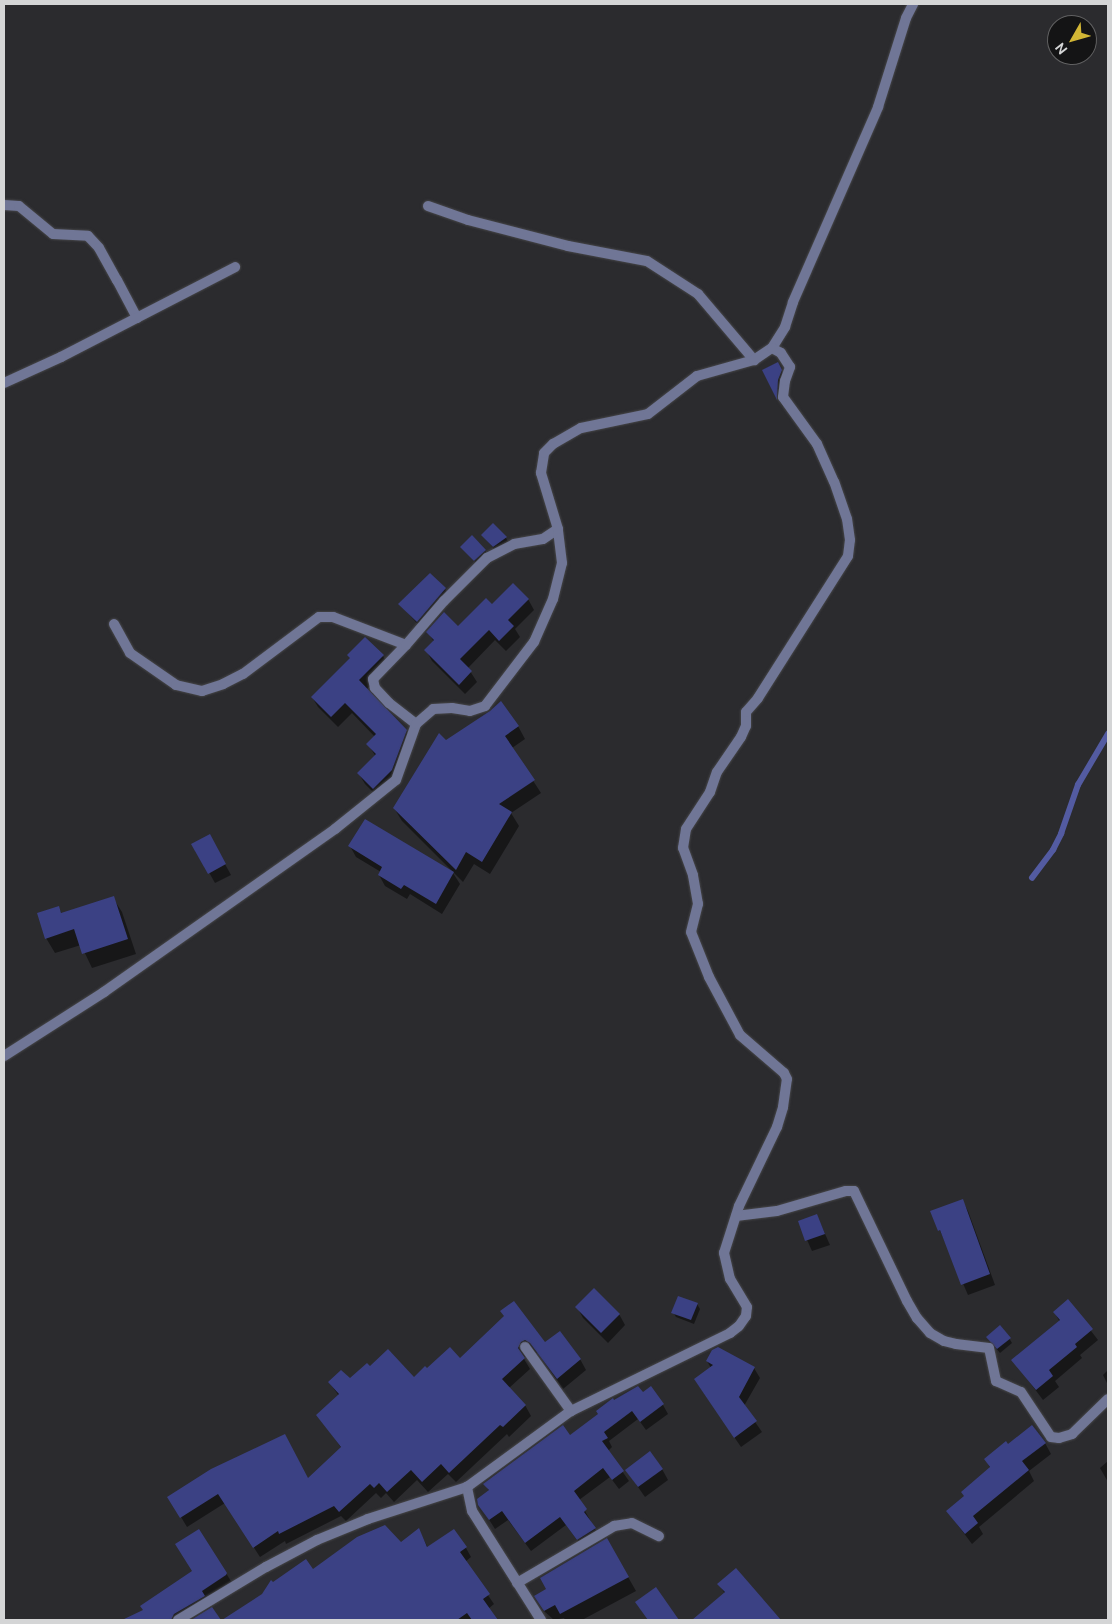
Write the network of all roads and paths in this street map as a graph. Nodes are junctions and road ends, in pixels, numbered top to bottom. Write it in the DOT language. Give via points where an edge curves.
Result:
graph roads {
  1 [pos="913,4"];
  2 [pos="4,205"];
  3 [pos="428,206"];
  4 [pos="235,267"];
  5 [pos="136,318"];
  6 [pos="772,348"];
  7 [pos="754,360"];
  8 [pos="4,383"];
  9 [pos="558,530"];
  10 [pos="114,624"];
  11 [pos="406,645"];
  12 [pos="416,724"];
  13 [pos="4,1056"];
  14 [pos="736,1216"];
  15 [pos="525,1347"];
  16 [pos="1108,1399"];
  17 [pos="571,1411"];
  18 [pos="467,1486"];
  19 [pos="659,1536"];
  20 [pos="518,1583"];
  21 [pos="178,1620"];
  22 [pos="541,1620"];
  1 -- 6 [label="street" via="878,107 785,327"];
  2 -- 5 [label="street" via="19,206 53,234 88,236 99,248"];
  3 -- 7 [label="street" via="568,246 648,261 698,294"];
  4 -- 5 [label="street"];
  5 -- 8 [label="street"];
  6 -- 7 [label="street"];
  6 -- 14 [label="street" via="781,353 790,367 783,397 817,444 847,519 850,540 848,556 746,712 746,726 741,737 686,828 682,848 693,875 698,904 691,932 709,977 740,1035 784,1073 786,1079 783,1107 776,1127"];
  7 -- 9 [label="street" via="697,376 648,414 581,428 552,444 544,454 542,473"];
  9 -- 11 [label="street" via="543,539 514,544 487,558 444,600"];
  9 -- 12 [label="street" via="562,563 553,599 534,642 504,684 485,706 470,711 433,709"];
  10 -- 11 [label="street" via="124,645 137,658 176,685 202,691 243,674 319,617 333,617"];
  11 -- 12 [label="street" via="373,678 373,683 389,703"];
  12 -- 13 [label="street" via="396,780 343,823 104,992"];
  14 -- 16 [label="street" via="777,1211 854,1191 917,1318 930,1333 944,1341 989,1348 996,1381 1021,1392 1051,1437 1072,1434"];
  14 -- 17 [label="street" via="724,1253 730,1279 747,1307 746,1316 739,1326"];
  15 -- 17 [label="street"];
  17 -- 18 [label="street"];
  18 -- 20 [label="street" via="472,1511"];
  18 -- 21 [label="street" via="317,1540"];
  19 -- 20 [label="street" via="632,1523 614,1526"];
  20 -- 22 [label="street"];
}
